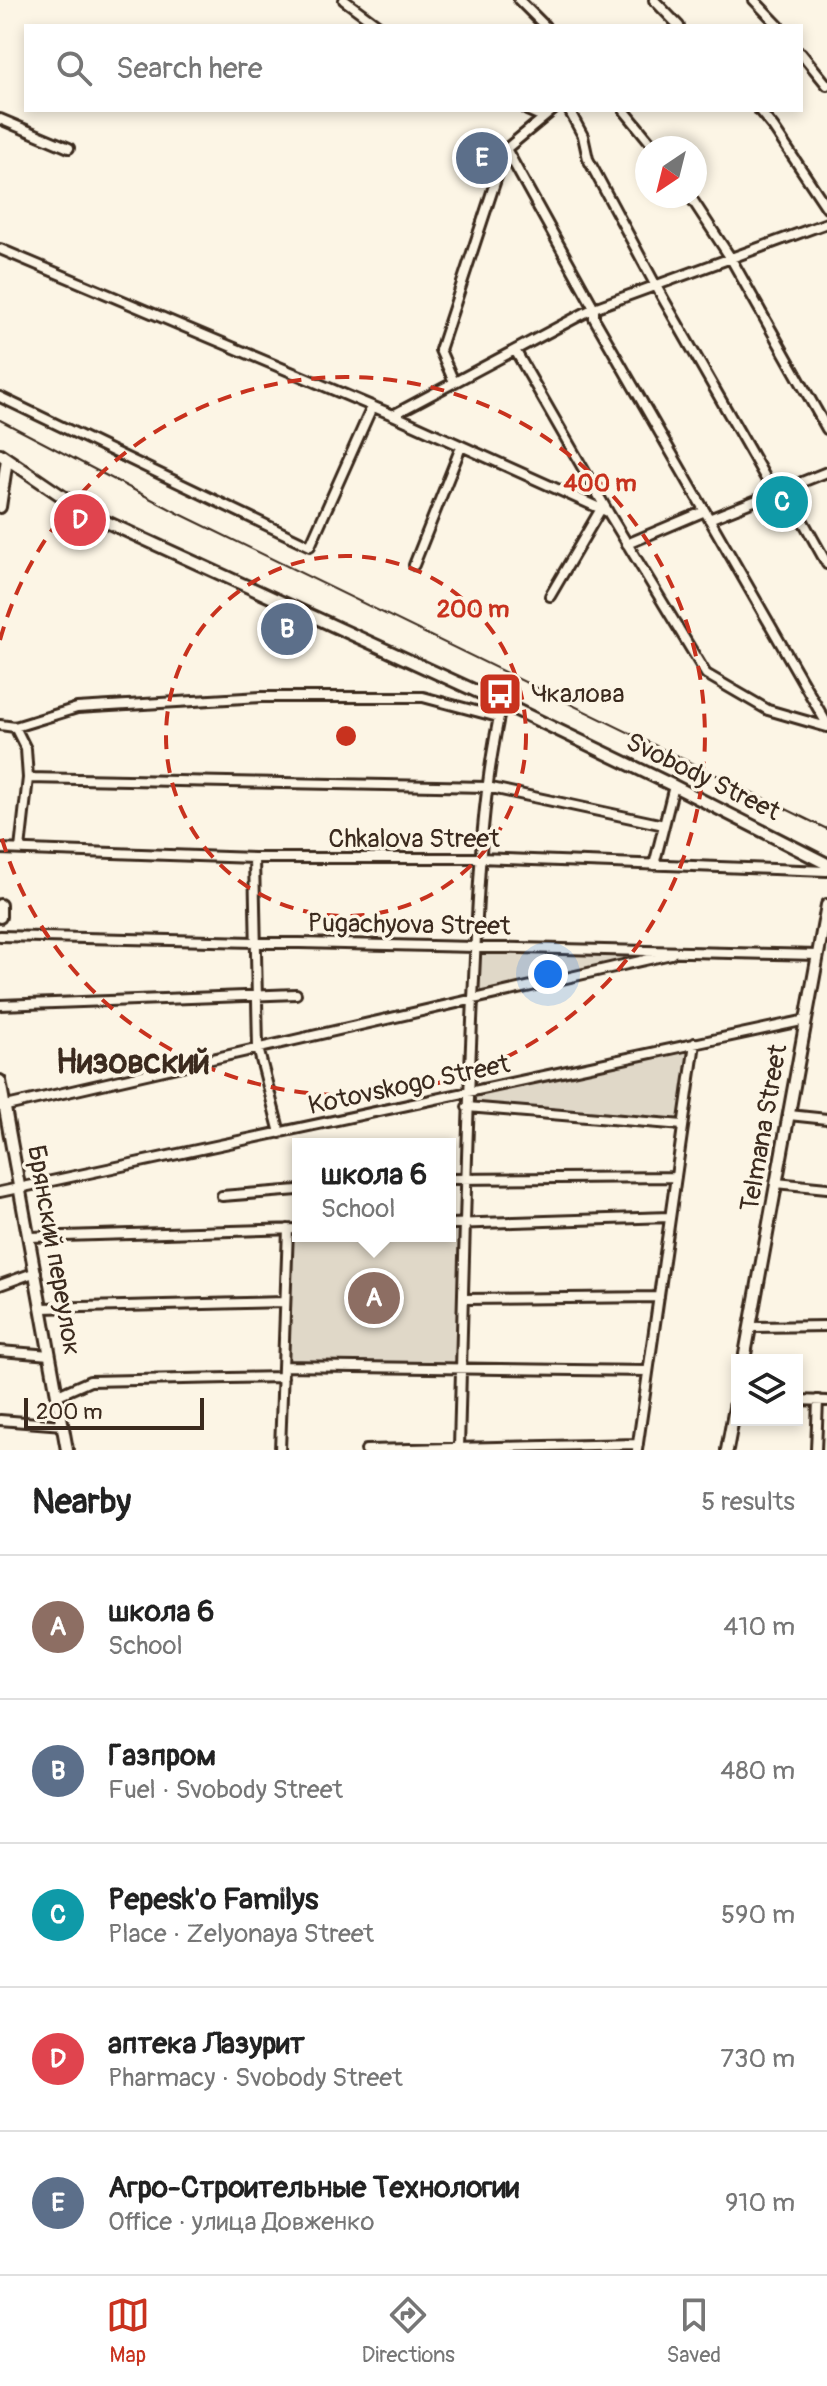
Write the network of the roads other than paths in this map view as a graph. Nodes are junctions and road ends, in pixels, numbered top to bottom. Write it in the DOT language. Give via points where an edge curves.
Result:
graph roads {
  1 [pos="346,0"];
  2 [pos="519,0"];
  3 [pos="654,0"];
  4 [pos="754,0"];
  5 [pos="376,24"];
  6 [pos="543,24"];
  7 [pos="677,24"];
  8 [pos="777,24"];
  9 [pos="803,55"];
  10 [pos="827,85"];
  11 [pos="532,112"];
  12 [pos="550,112"];
  13 [pos="570,112"];
  14 [pos="626,112"];
  15 [pos="761,112"];
  16 [pos="543,117"];
  17 [pos="0,119"];
  18 [pos="645,136"];
  19 [pos="69,148"];
  20 [pos="506,149"];
  21 [pos="698,208"];
  22 [pos="827,208"];
  23 [pos="827,223"];
  24 [pos="0,249"];
  25 [pos="730,257"];
  26 [pos="656,286"];
  27 [pos="594,308"];
  28 [pos="515,350"];
  29 [pos="454,382"];
  30 [pos="0,397"];
  31 [pos="372,407"];
  32 [pos="393,415"];
  33 [pos="827,429"];
  34 [pos="461,447"];
  35 [pos="4,456"];
  36 [pos="827,472"];
  37 [pos="785,489"];
  38 [pos="774,493"];
  39 [pos="0,507"];
  40 [pos="604,508"];
  41 [pos="707,515"];
  42 [pos="627,544"];
  43 [pos="827,564"];
  44 [pos="414,565"];
  45 [pos="550,596"];
  46 [pos="502,703"];
  47 [pos="498,717"];
  48 [pos="0,725"];
  49 [pos="827,726"];
  50 [pos="15,727"];
  51 [pos="28,778"];
  52 [pos="674,786"];
  53 [pos="487,787"];
  54 [pos="664,825"];
  55 [pos="0,849"];
  56 [pos="20,849"];
  57 [pos="254,858"];
  58 [pos="479,858"];
  59 [pos="827,864"];
  60 [pos="654,865"];
  61 [pos="827,871"];
  62 [pos="0,905"];
  63 [pos="827,905"];
  64 [pos="0,917"];
  65 [pos="0,936"];
  66 [pos="255,941"];
  67 [pos="475,946"];
  68 [pos="683,951"];
  69 [pos="818,955"];
  70 [pos="296,994"];
  71 [pos="257,996"];
  72 [pos="473,1000"];
  73 [pos="0,1005"];
  74 [pos="806,1020"];
  75 [pos="695,1043"];
  76 [pos="258,1048"];
  77 [pos="0,1081"];
  78 [pos="468,1092"];
  79 [pos="2,1107"];
  80 [pos="467,1107"];
  81 [pos="789,1115"];
  82 [pos="827,1119"];
  83 [pos="683,1125"];
  84 [pos="280,1133"];
  85 [pos="466,1177"];
  86 [pos="676,1177"];
  87 [pos="456,1178"];
  88 [pos="776,1183"];
  89 [pos="827,1188"];
  90 [pos="21,1189"];
  91 [pos="292,1190"];
  92 [pos="0,1192"];
  93 [pos="222,1196"];
  94 [pos="670,1217"];
  95 [pos="465,1223"];
  96 [pos="456,1224"];
  97 [pos="288,1229"];
  98 [pos="292,1229"];
  99 [pos="30,1237"];
  100 [pos="36,1272"];
  101 [pos="0,1285"];
  102 [pos="659,1297"];
  103 [pos="463,1299"];
  104 [pos="285,1302"];
  105 [pos="42,1308"];
  106 [pos="827,1326"];
  107 [pos="750,1327"];
  108 [pos="0,1351"];
  109 [pos="745,1354"];
  110 [pos="50,1355"];
  111 [pos="283,1366"];
  112 [pos="461,1369"];
  113 [pos="648,1371"];
  114 [pos="283,1377"];
  115 [pos="58,1395"];
  116 [pos="823,1400"];
  117 [pos="0,1420"];
  118 [pos="63,1425"];
  119 [pos="732,1426"];
  120 [pos="637,1447"];
  121 [pos="464,1449"];
  122 [pos="67,1450"];
  123 [pos="280,1450"];
  124 [pos="366,1450"];
  125 [pos="727,1450"];
  126 [pos="816,1450"];
  1 -- 5 [label="street"];
  2 -- 6 [label="street"];
  3 -- 7 [label="street"];
  4 -- 8 [label="street"];
  9 -- 10 [label="street"];
  11 -- 16 [label="street"];
  12 -- 16 [label="street"];
  13 -- 26 [label="street" via="588,159"];
  14 -- 18 [label="street"];
  15 -- 22 [label="street"];
  16 -- 20 [label="street"];
  17 -- 19 [label="street"];
  20 -- 27 [label="street"];
  20 -- 29 [label="street" via="440,350"];
  21 -- 25 [label="street"];
  23 -- 25 [label="street"];
  24 -- 31 [label="street"];
  25 -- 26 [label="street"];
  25 -- 33 [label="street"];
  26 -- 27 [label="street"];
  26 -- 38 [label="street"];
  27 -- 28 [label="street"];
  27 -- 41 [label="street" via="594,318"];
  28 -- 29 [label="street"];
  28 -- 40 [label="street"];
  29 -- 32 [label="street"];
  30 -- 31 [label="street" via="310,546"];
  31 -- 32 [label="street"];
  32 -- 34 [label="street"];
  34 -- 40 [label="street"];
  34 -- 44 [label="street"];
  35 -- 39 [label="main road"];
  35 -- 46 [label="main road, Svobody Street" via="87,513"];
  36 -- 37 [label="street"];
  37 -- 38 [label="street"];
  37 -- 43 [label="street"];
  38 -- 41 [label="street"];
  40 -- 42 [label="street"];
  40 -- 45 [label="street"];
  41 -- 42 [label="street"];
  41 -- 49 [label="street"];
  42 -- 49 [label="street" via="706,674 768,710"];
  46 -- 47 [label="street"];
  46 -- 52 [label="main road, Svobody Street"];
  47 -- 50 [label="street" via="423,697 261,697 77,708"];
  47 -- 53 [label="street"];
  48 -- 50 [label="street"];
  50 -- 51 [label="street" via="26,749"];
  51 -- 53 [label="street"];
  51 -- 56 [label="street"];
  52 -- 54 [label="street"];
  52 -- 59 [label="main road, Svobody Street"];
  53 -- 54 [label="street"];
  53 -- 58 [label="street"];
  54 -- 60 [label="street"];
  55 -- 56 [label="street, Chkalova Street"];
  56 -- 57 [label="street, Chkalova Street"];
  57 -- 58 [label="street, Chkalova Street"];
  57 -- 66 [label="street"];
  58 -- 60 [label="street, Chkalova Street"];
  58 -- 67 [label="street"];
  60 -- 61 [label="street, Chkalova Street"];
  62 -- 64 [label="main road"];
  63 -- 69 [label="main road, Telmana Street"];
  65 -- 66 [label="street, Pugachyova Street"];
  66 -- 67 [label="street, Pugachyova Street"];
  66 -- 71 [label="street"];
  67 -- 68 [label="street, Pugachyova Street"];
  67 -- 72 [label="street"];
  68 -- 69 [label="street, Pugachyova Street"];
  68 -- 72 [label="street"];
  69 -- 74 [label="main road, Telmana Street"];
  70 -- 71 [label="street"];
  71 -- 73 [label="street"];
  71 -- 76 [label="street"];
  72 -- 76 [label="street"];
  72 -- 78 [label="street"];
  74 -- 75 [label="street, Kotovskogo Street"];
  74 -- 81 [label="main road, Telmana Street"];
  75 -- 78 [label="street, Kotovskogo Street"];
  75 -- 83 [label="street"];
  76 -- 79 [label="street"];
  76 -- 84 [label="street"];
  77 -- 79 [label="main road, Брянский переулок"];
  78 -- 80 [label="street"];
  78 -- 84 [label="street, Kotovskogo Street"];
  79 -- 90 [label="main road, Брянский переулок"];
  80 -- 83 [label="street, Kotovskogo Street"];
  80 -- 85 [label="street"];
  81 -- 82 [label="street"];
  81 -- 88 [label="main road, Telmana Street"];
  83 -- 86 [label="street"];
  84 -- 90 [label="street, Kotovskogo Street"];
  85 -- 86 [label="street"];
  85 -- 87 [label="street"];
  85 -- 95 [label="street"];
  86 -- 94 [label="street"];
  88 -- 89 [label="street"];
  88 -- 107 [label="main road, Telmana Street"];
  90 -- 92 [label="street, Kotovskogo Street"];
  90 -- 99 [label="main road, Брянский переулок"];
  91 -- 93 [label="street"];
  94 -- 95 [label="street"];
  94 -- 102 [label="street"];
  95 -- 96 [label="street"];
  95 -- 103 [label="street"];
  97 -- 98 [label="street"];
  97 -- 99 [label="street"];
  97 -- 104 [label="street"];
  99 -- 100 [label="main road, Брянский переулок"];
  100 -- 101 [label="street"];
  100 -- 105 [label="main road, Брянский переулок"];
  102 -- 103 [label="street"];
  102 -- 113 [label="street"];
  103 -- 112 [label="street"];
  104 -- 105 [label="street"];
  104 -- 111 [label="street"];
  105 -- 110 [label="main road, Брянский переулок"];
  106 -- 107 [label="street"];
  107 -- 109 [label="main road, Telmana Street"];
  108 -- 110 [label="street"];
  110 -- 115 [label="main road, Брянский переулок"];
  111 -- 112 [label="street"];
  111 -- 114 [label="street"];
  112 -- 113 [label="street"];
  112 -- 121 [label="street"];
  113 -- 120 [label="street"];
  114 -- 115 [label="street" via="90,1381"];
  114 -- 123 [label="street"];
  115 -- 118 [label="main road, Брянский переулок"];
  116 -- 126 [label="street"];
  117 -- 118 [label="street"];
  118 -- 122 [label="main road, Брянский переулок"];
  119 -- 125 [label="main road"];
  120 -- 121 [label="street"];
  121 -- 124 [label="street"];
}
